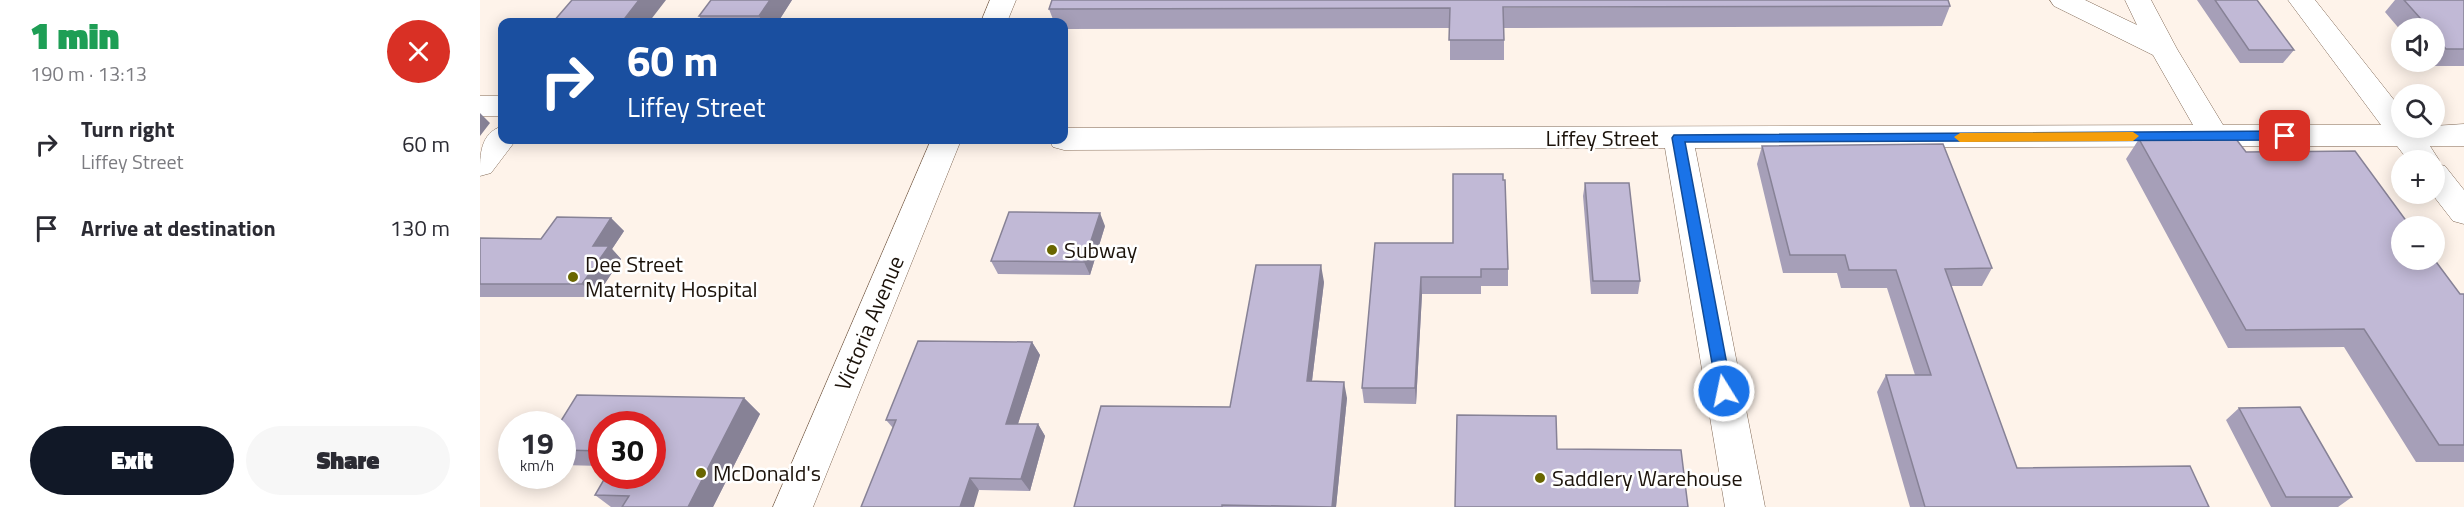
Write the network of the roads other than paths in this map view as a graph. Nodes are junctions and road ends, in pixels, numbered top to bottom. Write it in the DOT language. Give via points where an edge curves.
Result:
graph roads {
  1 [pos="1003,0"];
  2 [pos="2063,0"];
  3 [pos="2138,0"];
  4 [pos="2301,0"];
  5 [pos="996,18"];
  6 [pos="2163,50"];
  7 [pos="480,106"];
  8 [pos="498,106"];
  9 [pos="2391,118"];
  10 [pos="2391,135"];
  11 [pos="2445,135"];
  12 [pos="2464,135"];
  13 [pos="2214,136"];
  14 [pos="1678,138"];
  15 [pos="2406,138"];
  16 [pos="1068,139"];
  17 [pos="498,142"];
  18 [pos="944,144"];
  19 [pos="2416,150"];
  20 [pos="480,165"];
  21 [pos="2445,188"];
  22 [pos="2464,212"];
  23 [pos="793,507"];
  24 [pos="1745,507"];
  1 -- 5 [label="street"];
  2 -- 6 [label="street"];
  3 -- 6 [label="street"];
  4 -- 9 [label="street"];
  6 -- 13 [label="street"];
  7 -- 8 [label="street"];
  10 -- 13 [label="street, Liffey Street"];
  11 -- 12 [label="street, Liffey Street"];
  13 -- 14 [label="street, Liffey Street"];
  14 -- 16 [label="street, Liffey Street"];
  14 -- 24 [label="street"];
  15 -- 19 [label="street"];
  17 -- 20 [label="street"];
  18 -- 23 [label="street, Victoria Avenue"];
  21 -- 22 [label="street"];
}
